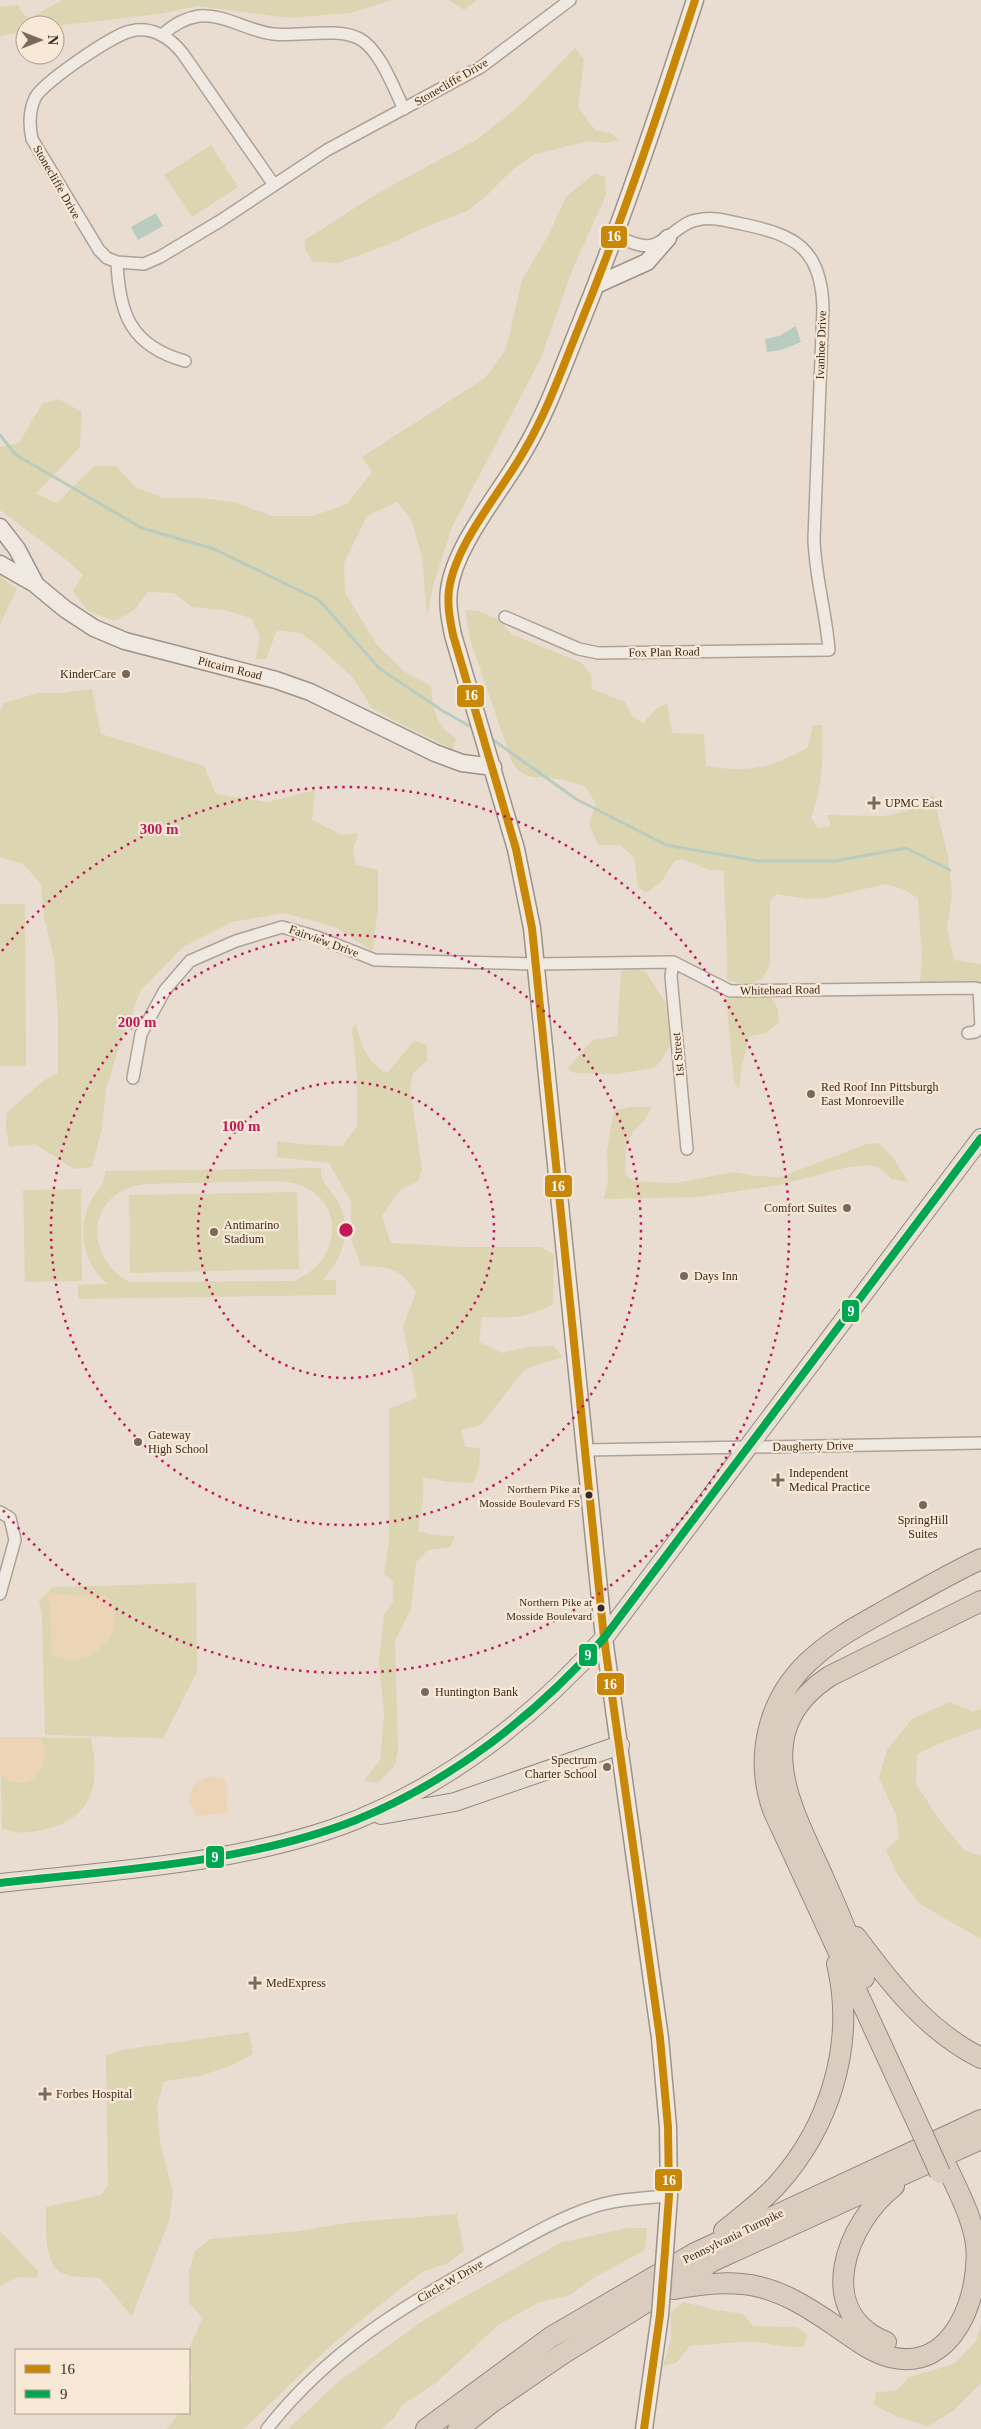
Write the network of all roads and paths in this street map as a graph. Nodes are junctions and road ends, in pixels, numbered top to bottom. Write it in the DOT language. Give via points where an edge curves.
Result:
graph roads {
  1 [pos="570,0"];
  2 [pos="695,0"];
  3 [pos="162,35"];
  4 [pos="404,109"];
  5 [pos="274,185"];
  6 [pos="616,236"];
  7 [pos="668,238"];
  8 [pos="117,262"];
  9 [pos="596,285"];
  10 [pos="185,361"];
  11 [pos="0,527"];
  12 [pos="0,564"];
  13 [pos="36,585"];
  14 [pos="505,617"];
  15 [pos="830,650"];
  16 [pos="493,767"];
  17 [pos="673,962"];
  18 [pos="536,964"];
  19 [pos="968,1033"];
  20 [pos="133,1078"];
  21 [pos="981,1138"];
  22 [pos="687,1149"];
  23 [pos="981,1443"];
  24 [pos="748,1447"];
  25 [pos="586,1450"];
  26 [pos="0,1512"];
  27 [pos="981,1559"];
  28 [pos="0,1594"];
  29 [pos="981,1601"];
  30 [pos="604,1638"];
  31 [pos="620,1745"];
  32 [pos="356,1820"];
  33 [pos="0,1884"];
  34 [pos="834,1921"];
  35 [pos="981,2058"];
  36 [pos="981,2120"];
  37 [pos="981,2139"];
  38 [pos="914,2171"];
  39 [pos="944,2171"];
  40 [pos="669,2196"];
  41 [pos="695,2253"];
  42 [pos="662,2291"];
  43 [pos="267,2429"];
  44 [pos="426,2429"];
  45 [pos="458,2429"];
  46 [pos="644,2429"];
  1 -- 4 [label="street, Stonecliffe Drive" via="481,67"];
  2 -- 6 [label="main road"];
  3 -- 4 [label="street" via="188,18 207,16 270,34 350,35 367,44 375,54"];
  3 -- 5 [label="street" via="174,42 183,54"];
  3 -- 8 [label="street, Stonecliffe Drive" via="141,30 123,33 48,82 35,97 31,112 32,139 90,238 107,258"];
  4 -- 5 [label="street, Stonecliffe Drive" via="327,150"];
  5 -- 8 [label="street, Stonecliffe Drive" via="160,257 144,264"];
  6 -- 7 [label="street, Ivanhoe Drive" via="647,248"];
  6 -- 9 [label="main road"];
  7 -- 9 [label="main road" via="639,267"];
  7 -- 15 [label="street, Ivanhoe Drive" via="685,225 701,219 770,230 796,243 811,259 818,273 823,307 814,532 817,576"];
  8 -- 10 [label="street" via="120,303 134,331 156,350"];
  9 -- 16 [label="main road" via="537,427 467,542 452,576 449,605 453,635"];
  11 -- 13 [label="main road, Pitcairn Road" via="17,549"];
  12 -- 13 [label="main road"];
  13 -- 16 [label="main road, Pitcairn Road" via="94,628 125,641 276,680 310,692 435,753 462,763"];
  14 -- 15 [label="street, Fox Plan Road" via="579,649 598,653"];
  16 -- 18 [label="main road" via="516,850"];
  17 -- 18 [label="street, Whitehead Road"];
  17 -- 19 [label="street, Whitehead Road" via="730,991 979,989 981,1027"];
  17 -- 22 [label="street, 1st Street" via="671,976"];
  18 -- 20 [label="street, Fairview Drive" via="375,960 282,927 190,961 165,990 140,1034"];
  18 -- 25 [label="main road"];
  21 -- 24 [label="main road"];
  23 -- 24 [label="street, Daugherty Drive"];
  24 -- 25 [label="street, Daugherty Drive"];
  24 -- 30 [label="main road"];
  25 -- 30 [label="main road"];
  26 -- 28 [label="street" via="10,1518 15,1540"];
  27 -- 34 [label="highway" via="866,1621 827,1646 798,1672 774,1710 764,1759 769,1798"];
  29 -- 34 [label="highway" via="830,1676 807,1694 791,1718 782,1754 786,1793"];
  30 -- 31 [label="main road"];
  30 -- 32 [label="main road" via="554,1690 488,1746 436,1782"];
  31 -- 32 [label="main road" via="456,1802"];
  31 -- 40 [label="main road" via="660,2038 668,2127"];
  32 -- 33 [label="main road" via="268,1846 208,1858"];
  34 -- 35 [label="highway" via="908,2002 955,2043"];
  34 -- 39 [label="highway" via="870,1995"];
  34 -- 41 [label="highway" via="843,2016 836,2076 824,2113 804,2150 776,2185 754,2207"];
  36 -- 41 [label="highway, Pennsylvania Turnpike"];
  37 -- 38 [label="highway, Pennsylvania Turnpike"];
  38 -- 39 [label="highway" via="882,2196 863,2218 850,2242 843,2269 845,2294 859,2324 878,2339 901,2345 923,2342 942,2329 955,2309 963,2286 966,2255 963,2234"];
  38 -- 42 [label="highway, Pennsylvania Turnpike" via="713,2261"];
  39 -- 42 [label="highway" via="974,2231 977,2276 972,2298 958,2330 928,2354 900,2358 881,2354 806,2306 769,2289 745,2284 719,2284"];
  40 -- 43 [label="street, Circle W Drive" via="626,2199 591,2207 543,2229 436,2288 376,2326 326,2364 284,2406"];
  40 -- 46 [label="main road, bridge" via="660,2315"];
  41 -- 44 [label="highway, Pennsylvania Turnpike" via="551,2337"];
  42 -- 45 [label="highway, Pennsylvania Turnpike" via="561,2355"];
}
